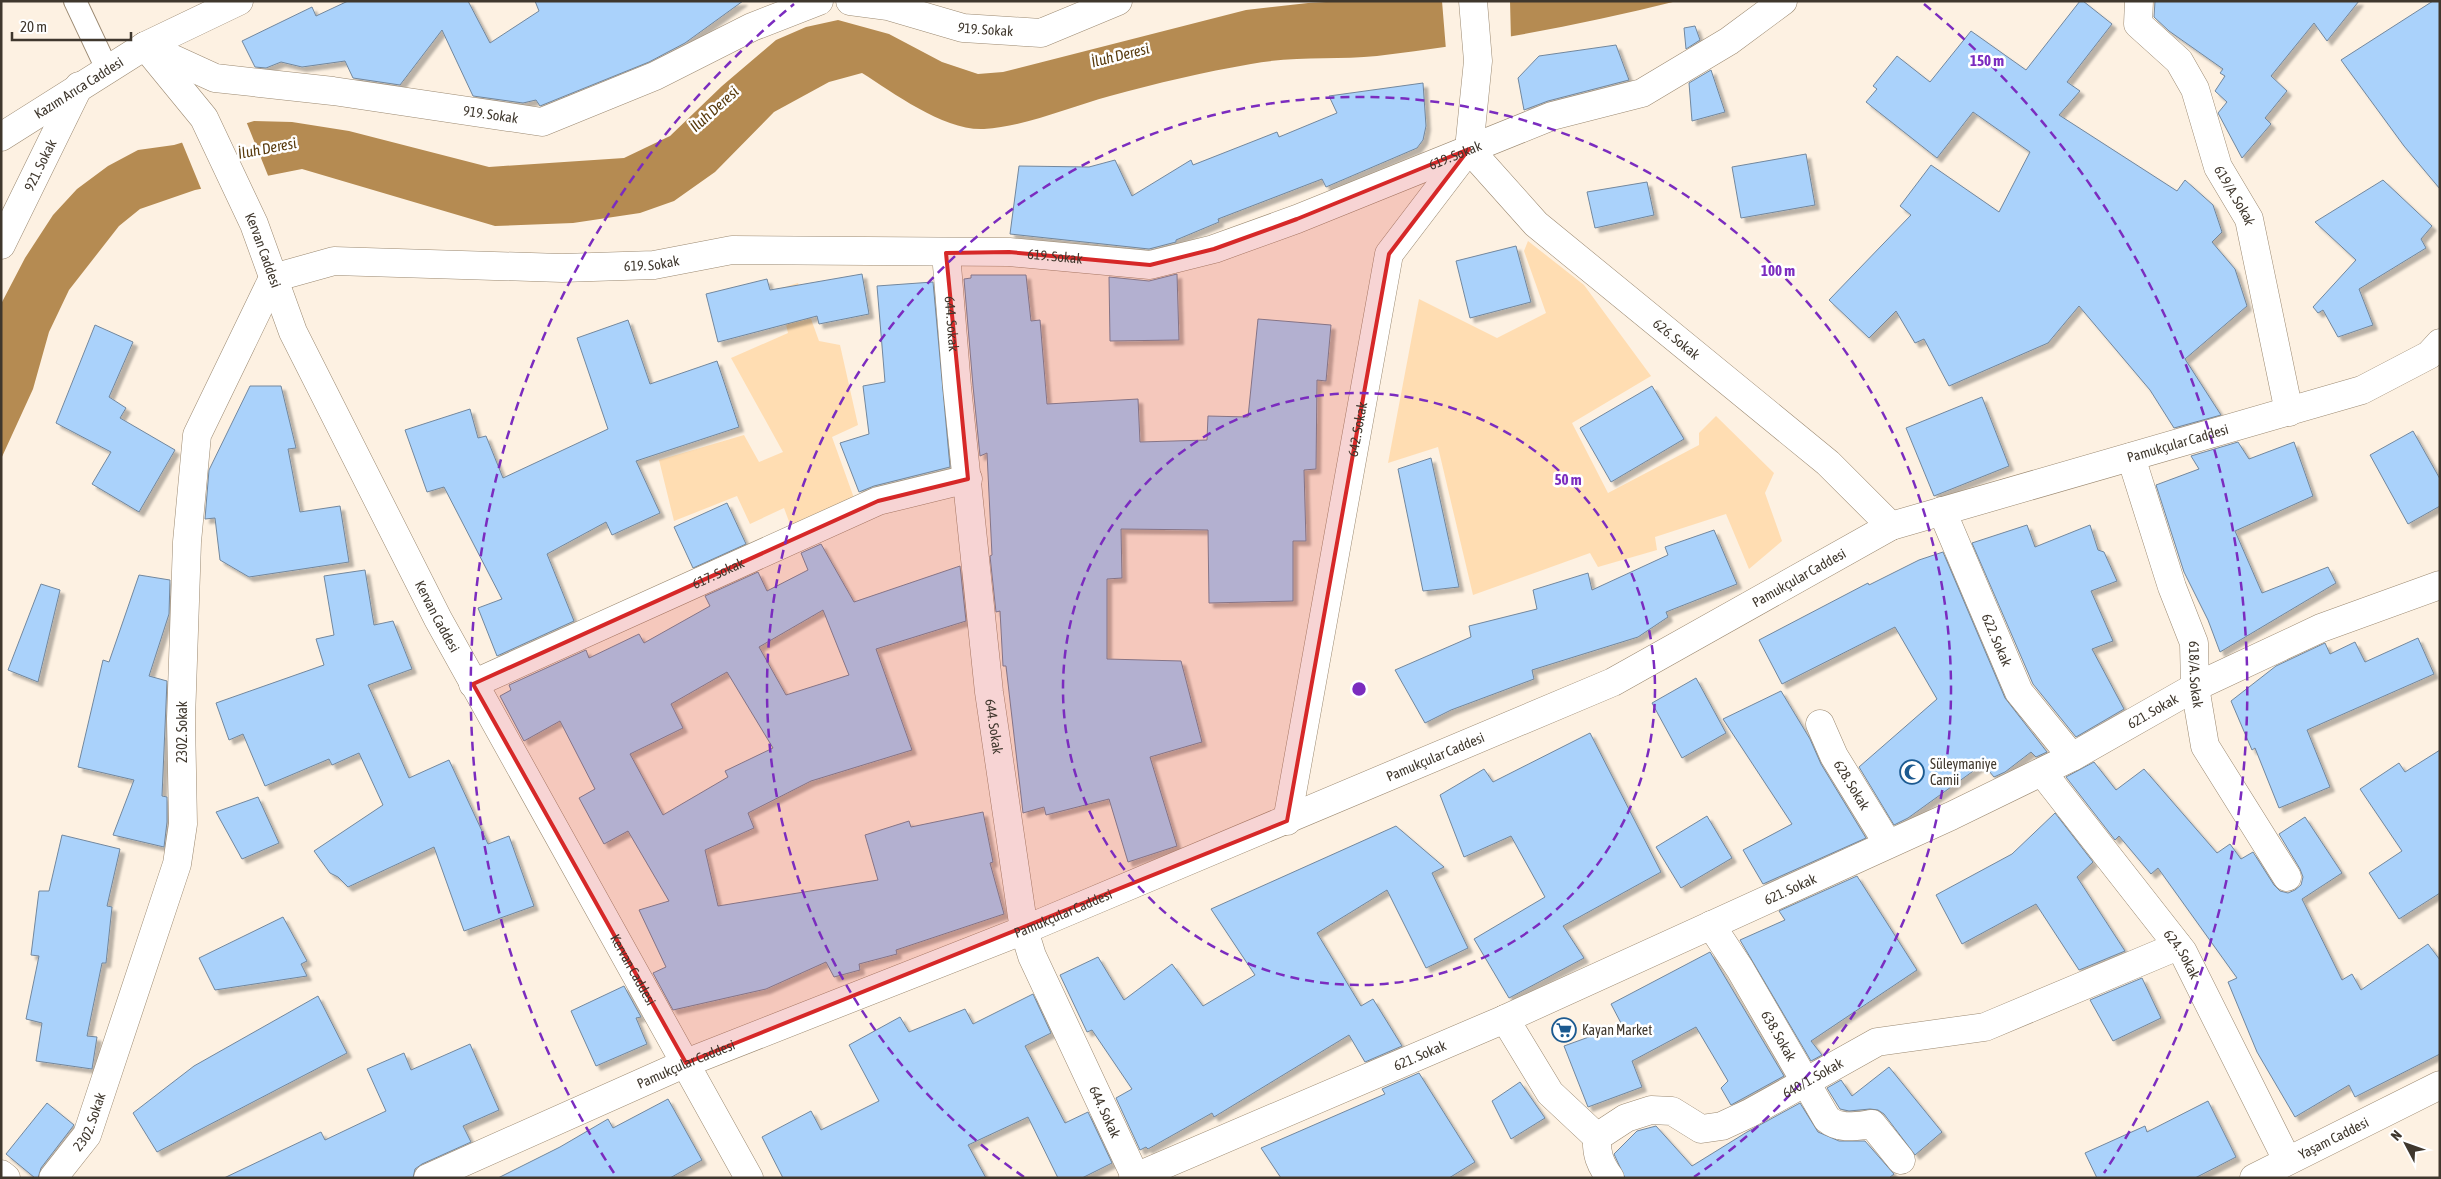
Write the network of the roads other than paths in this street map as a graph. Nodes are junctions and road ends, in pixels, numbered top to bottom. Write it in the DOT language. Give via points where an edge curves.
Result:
graph roads {
  1 [pos="75,1"];
  2 [pos="239,1"];
  3 [pos="819,1"];
  4 [pos="850,1"];
  5 [pos="1118,1"];
  6 [pos="1473,1"];
  7 [pos="1783,1"];
  8 [pos="2139,1"];
  9 [pos="887,4"];
  10 [pos="145,46"];
  11 [pos="107,69"];
  12 [pos="79,86"];
  13 [pos="1,137"];
  14 [pos="1469,148"];
  15 [pos="1,245"];
  16 [pos="946,253"];
  17 [pos="273,278"];
  18 [pos="2440,342"];
  19 [pos="2289,412"];
  20 [pos="2132,457"];
  21 [pos="968,479"];
  22 [pos="1942,511"];
  23 [pos="1891,526"];
  24 [pos="2440,585"];
  25 [pos="473,684"];
  26 [pos="2195,687"];
  27 [pos="1820,724"];
  28 [pos="2072,757"];
  29 [pos="2042,772"];
  30 [pos="1287,821"];
  31 [pos="1888,844"];
  32 [pos="2287,877"];
  33 [pos="1711,925"];
  34 [pos="1024,930"];
  35 [pos="2178,946"];
  36 [pos="1505,1019"];
  37 [pos="686,1063"];
  38 [pos="1805,1083"];
  39 [pos="2440,1085"];
  40 [pos="1597,1137"];
  41 [pos="1901,1160"];
  42 [pos="2287,1160"];
  43 [pos="1,1174"];
  44 [pos="1134,1177"];
  45 [pos="6,1178"];
  46 [pos="53,1178"];
  47 [pos="428,1178"];
  48 [pos="749,1178"];
  49 [pos="1610,1178"];
  50 [pos="2254,1178"];
  1 -- 11 [label="lane"];
  2 -- 10 [label="street, Kazım Arıca Caddesi"];
  3 -- 10 [label="street, 919. Sokak" via="752,27 655,76 542,122 333,91 215,78"];
  4 -- 9 [label="street, 919. Sokak"];
  5 -- 9 [label="street, 919. Sokak" via="1041,33 963,28"];
  6 -- 14 [label="street" via="1478,61"];
  7 -- 14 [label="street, 619. Sokak" via="1729,41 1642,93 1552,116"];
  8 -- 19 [label="street, 619/A. Sokak" via="2138,24 2179,61 2195,89 2218,167 2249,220"];
  10 -- 11 [label="street, Kazım Arıca Caddesi"];
  10 -- 17 [label="street, Kervan Caddesi" via="204,118 254,224"];
  11 -- 12 [label="street, Kazım Arıca Caddesi"];
  12 -- 13 [label="street, Kazım Arıca Caddesi"];
  12 -- 15 [label="street, 921. Sokak"];
  14 -- 16 [label="street, 619. Sokak" via="1298,219 1214,249 1150,265 1009,252"];
  14 -- 23 [label="street, 626. Sokak" via="1536,224 1828,463"];
  14 -- 30 [label="street, 642. Sokak" via="1389,254"];
  16 -- 17 [label="street, 619. Sokak" via="732,250 654,265 562,268 334,261"];
  16 -- 21 [label="street, 644. Sokak"];
  17 -- 25 [label="street, Kervan Caddesi" via="293,332"];
  17 -- 46 [label="street, 2302. Sokak" via="197,436 187,542 181,719 183,824 177,864 87,1134"];
  18 -- 19 [label="street, Pamukçular Caddesi" via="2428,355 2362,390"];
  19 -- 20 [label="street, Pamukçular Caddesi"];
  20 -- 22 [label="street, Pamukçular Caddesi"];
  20 -- 26 [label="street, 618/A. Sokak" via="2172,587 2194,643"];
  21 -- 25 [label="street, 617. Sokak" via="878,501"];
  21 -- 34 [label="street, 644. Sokak" via="989,692"];
  22 -- 23 [label="street, Pamukçular Caddesi"];
  22 -- 28 [label="street, 622. Sokak" via="2019,692"];
  23 -- 30 [label="street, Pamukçular Caddesi" via="1613,682"];
  24 -- 26 [label="street, 621. Sokak" via="2321,628"];
  25 -- 37 [label="street, Kervan Caddesi"];
  26 -- 28 [label="street, 621. Sokak"];
  26 -- 32 [label="street, 618/A. Sokak" via="2205,746"];
  27 -- 31 [label="street, 628. Sokak" via="1834,756"];
  28 -- 29 [label="street, 621. Sokak"];
  29 -- 31 [label="street, 621. Sokak"];
  29 -- 35 [label="street, 624. Sokak"];
  30 -- 34 [label="street, Pamukçular Caddesi"];
  31 -- 33 [label="street, 621. Sokak"];
  33 -- 36 [label="street, 621. Sokak"];
  33 -- 38 [label="street, 638. Sokak"];
  34 -- 37 [label="street, Pamukçular Caddesi"];
  34 -- 44 [label="street, 644. Sokak" via="1032,956"];
  35 -- 38 [label="street, 640/1. Sokak" via="1985,1027 1877,1042"];
  35 -- 42 [label="street, 624. Sokak"];
  36 -- 40 [label="street" via="1550,1093"];
  36 -- 44 [label="street, 621. Sokak"];
  37 -- 47 [label="street, Pamukçular Caddesi"];
  37 -- 48 [label="street, Kervan Caddesi"];
  38 -- 40 [label="street, 640/1. Sokak" via="1722,1126 1701,1129 1672,1111 1652,1110 1626,1118"];
  38 -- 41 [label="street, 638. Sokak" via="1833,1124 1847,1127 1872,1124"];
  39 -- 42 [label="street, Yaşam Caddesi"];
  40 -- 49 [label="street" via="1596,1151"];
  42 -- 50 [label="street, Yaşam Caddesi"];
  43 -- 45 [label="street"];
}
